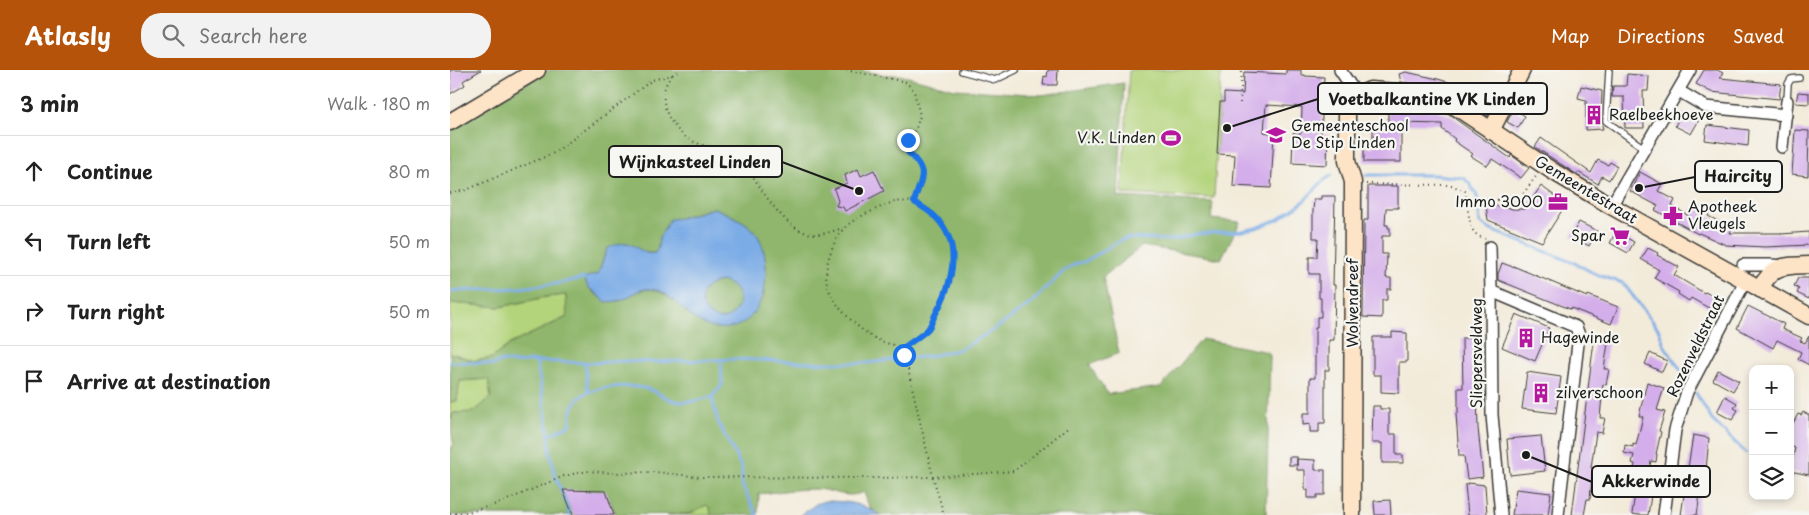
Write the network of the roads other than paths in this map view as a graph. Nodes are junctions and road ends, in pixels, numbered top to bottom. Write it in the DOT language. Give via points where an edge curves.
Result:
graph roads {
  1 [pos="538,70"];
  2 [pos="1016,70"];
  3 [pos="1340,70"];
  4 [pos="1522,70"];
  5 [pos="1609,70"];
  6 [pos="1690,70"];
  7 [pos="962,71"];
  8 [pos="1799,78"];
  9 [pos="1679,91"];
  10 [pos="1355,93"];
  11 [pos="1787,101"];
  12 [pos="1786,115"];
  13 [pos="450,122"];
  14 [pos="1491,131"];
  15 [pos="1644,148"];
  16 [pos="1782,148"];
  17 [pos="1611,206"];
  18 [pos="1490,247"];
  19 [pos="1782,266"];
  20 [pos="1809,266"];
  21 [pos="1750,278"];
  22 [pos="1492,291"];
  23 [pos="1809,316"];
  24 [pos="1352,515"];
  25 [pos="1501,515"];
  26 [pos="1558,515"];
  27 [pos="1664,515"];
  1 -- 13 [label="street"];
  2 -- 7 [label="lane" via="995,80"];
  3 -- 10 [label="street"];
  4 -- 14 [label="street"];
  5 -- 15 [label="lane" via="1606,121"];
  6 -- 9 [label="street"];
  8 -- 11 [label="lane" via="1788,84"];
  9 -- 12 [label="street" via="1706,107"];
  9 -- 15 [label="street"];
  10 -- 14 [label="street, Gemeentestraat" via="1379,90 1430,97 1456,107"];
  10 -- 24 [label="street, Wolvendreef" via="1348,110 1347,161 1353,182"];
  11 -- 12 [label="street"];
  12 -- 16 [label="street"];
  14 -- 17 [label="street, Gemeentestraat"];
  15 -- 17 [label="street"];
  17 -- 21 [label="street, Gemeentestraat"];
  18 -- 22 [label="street"];
  19 -- 20 [label="street"];
  19 -- 21 [label="street"];
  19 -- 21 [label="street" via="1771,265"];
  21 -- 23 [label="street, Gemeentestraat"];
  21 -- 27 [label="street, Rozenveldstraat" via="1687,392 1676,430"];
  22 -- 25 [label="street, Sliepersveldweg" via="1492,414"];
  22 -- 26 [label="street, Sliepersveldweg" via="1576,327 1579,335"];
}
